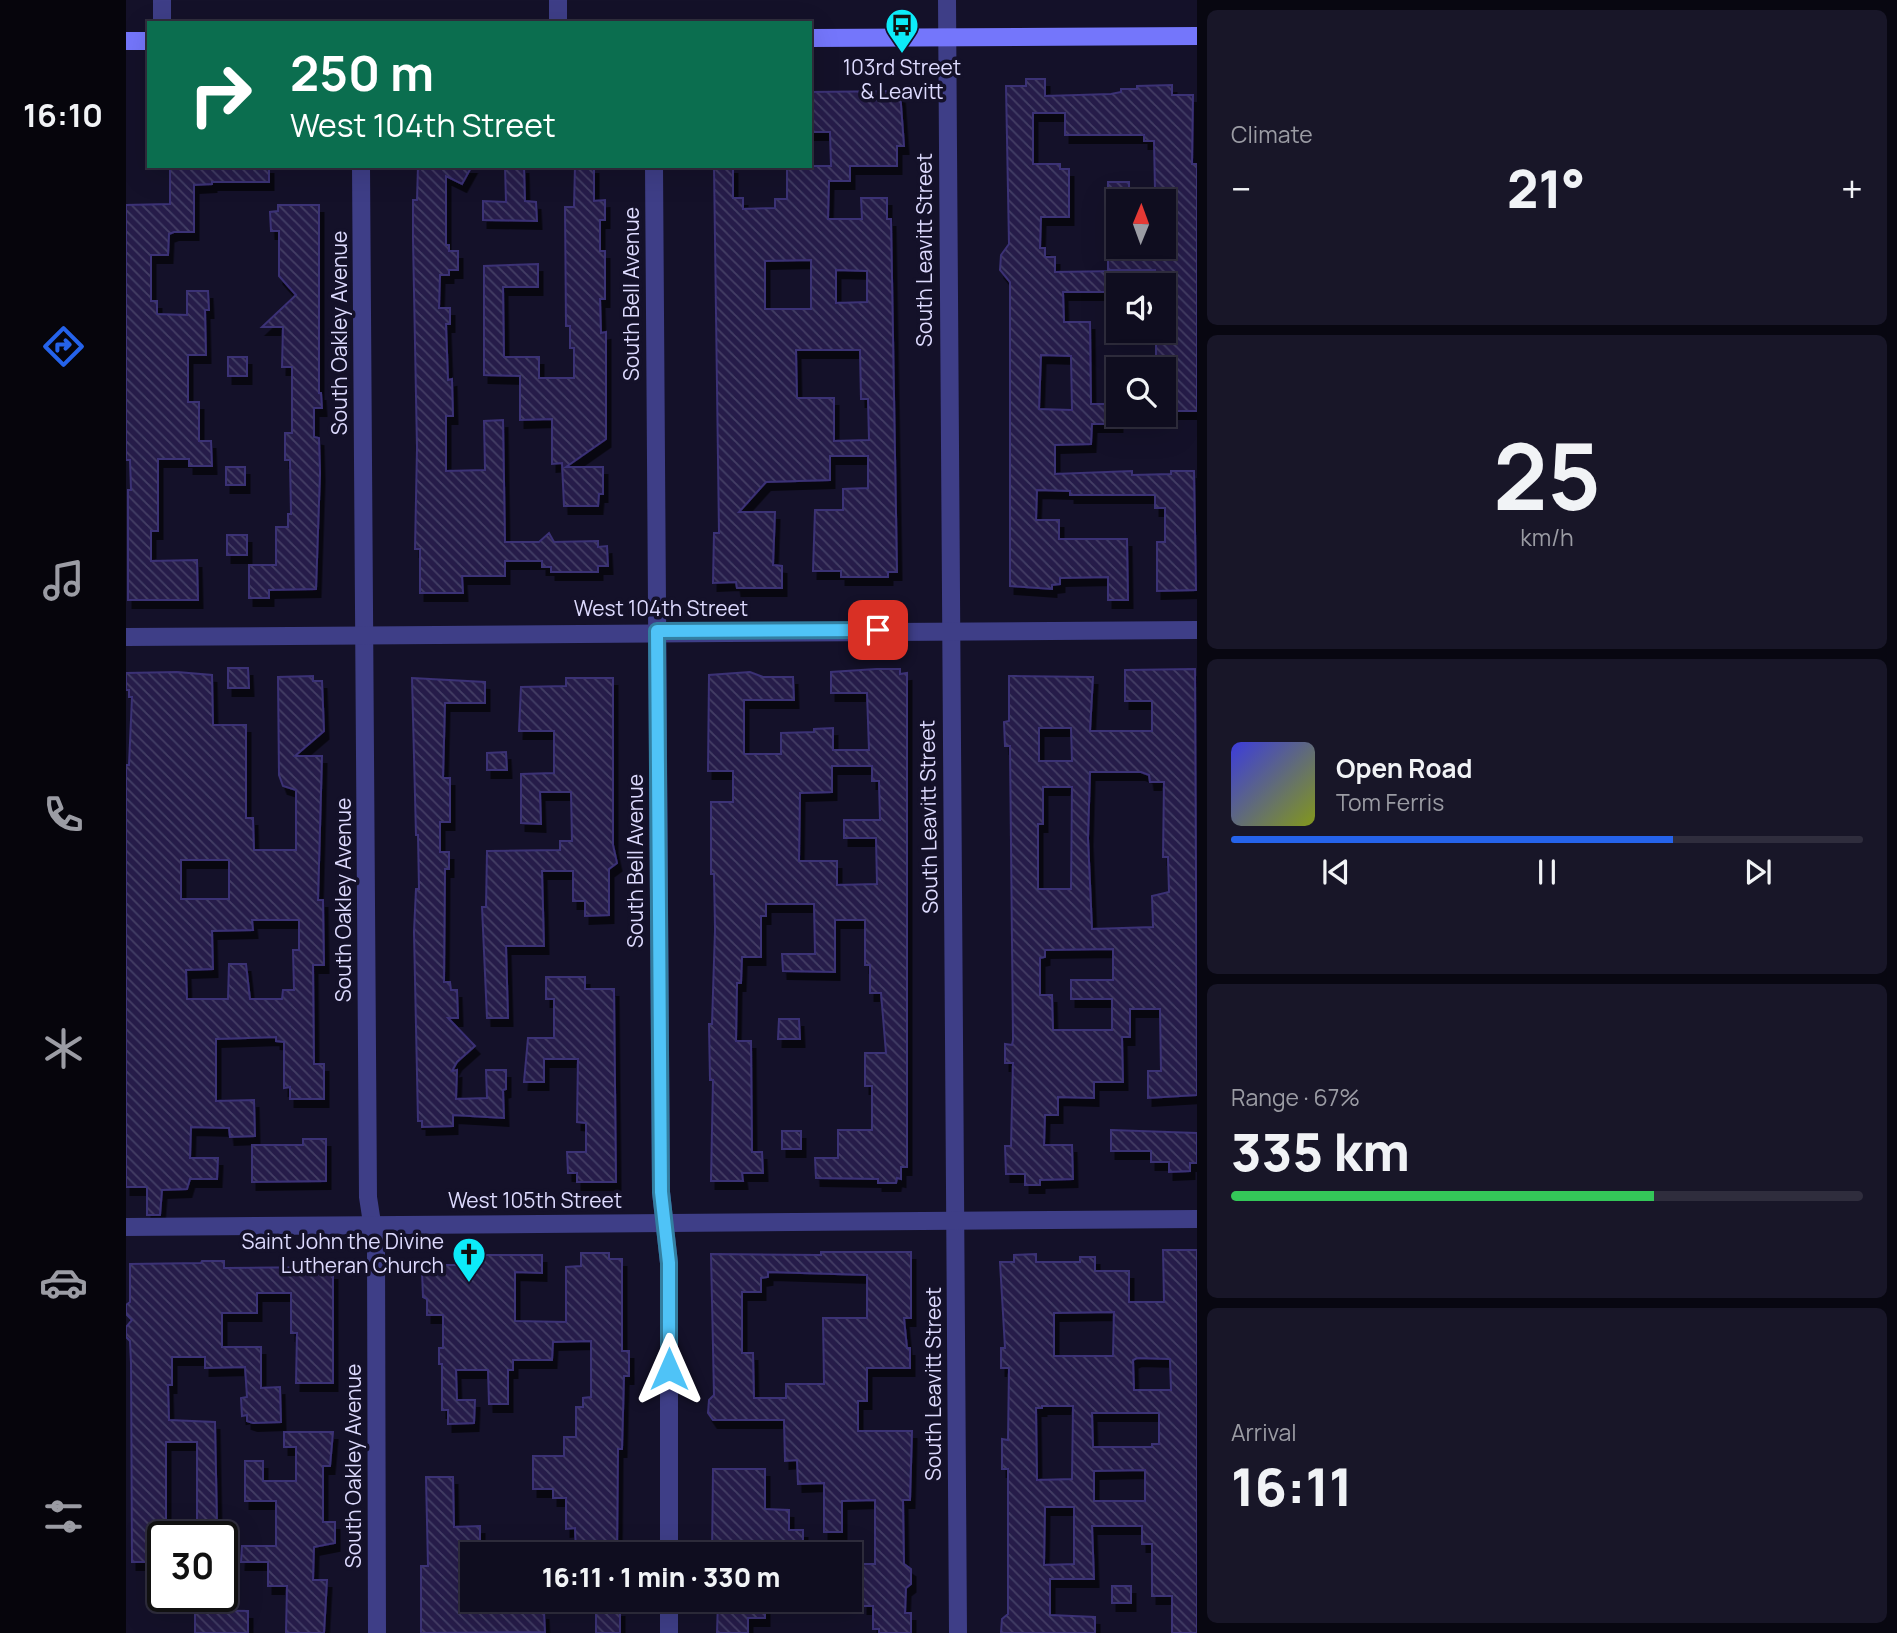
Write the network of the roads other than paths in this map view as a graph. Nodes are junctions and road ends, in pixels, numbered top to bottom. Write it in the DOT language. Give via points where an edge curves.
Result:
graph roads {
  1 [pos="162,0"];
  2 [pos="558,0"];
  3 [pos="947,0"];
  4 [pos="163,21"];
  5 [pos="558,21"];
  6 [pos="1197,36"];
  7 [pos="947,37"];
  8 [pos="812,38"];
  9 [pos="126,41"];
  10 [pos="147,41"];
  11 [pos="361,168"];
  12 [pos="654,168"];
  13 [pos="950,630"];
  14 [pos="1197,630"];
  15 [pos="657,631"];
  16 [pos="365,634"];
  17 [pos="126,637"];
  18 [pos="1197,1219"];
  19 [pos="956,1220"];
  20 [pos="665,1224"];
  21 [pos="373,1225"];
  22 [pos="126,1227"];
  23 [pos="669,1542"];
  24 [pos="669,1612"];
  25 [pos="377,1633"];
  26 [pos="669,1633"];
  27 [pos="958,1633"];
  1 -- 4 [label="street"];
  2 -- 5 [label="street"];
  3 -- 7 [label="street, South Leavitt Street"];
  6 -- 7 [label="main road"];
  7 -- 8 [label="main road"];
  7 -- 13 [label="street, South Leavitt Street"];
  9 -- 10 [label="main road"];
  11 -- 16 [label="street, South Oakley Avenue"];
  12 -- 15 [label="street, South Bell Avenue"];
  13 -- 14 [label="street, West 104th Street"];
  13 -- 15 [label="street, West 104th Street"];
  13 -- 19 [label="street, South Leavitt Street"];
  15 -- 16 [label="street, West 104th Street"];
  15 -- 20 [label="street, South Bell Avenue" via="661,1192"];
  16 -- 17 [label="street, West 104th Street"];
  16 -- 21 [label="street, South Oakley Avenue" via="368,1197"];
  18 -- 19 [label="street, West 105th Street"];
  19 -- 20 [label="street, West 105th Street"];
  19 -- 27 [label="street, South Leavitt Street"];
  20 -- 21 [label="street, West 105th Street"];
  20 -- 23 [label="street, South Bell Avenue" via="669,1263"];
  21 -- 22 [label="street, West 105th Street"];
  21 -- 25 [label="street, South Oakley Avenue"];
  24 -- 26 [label="street"];
}
